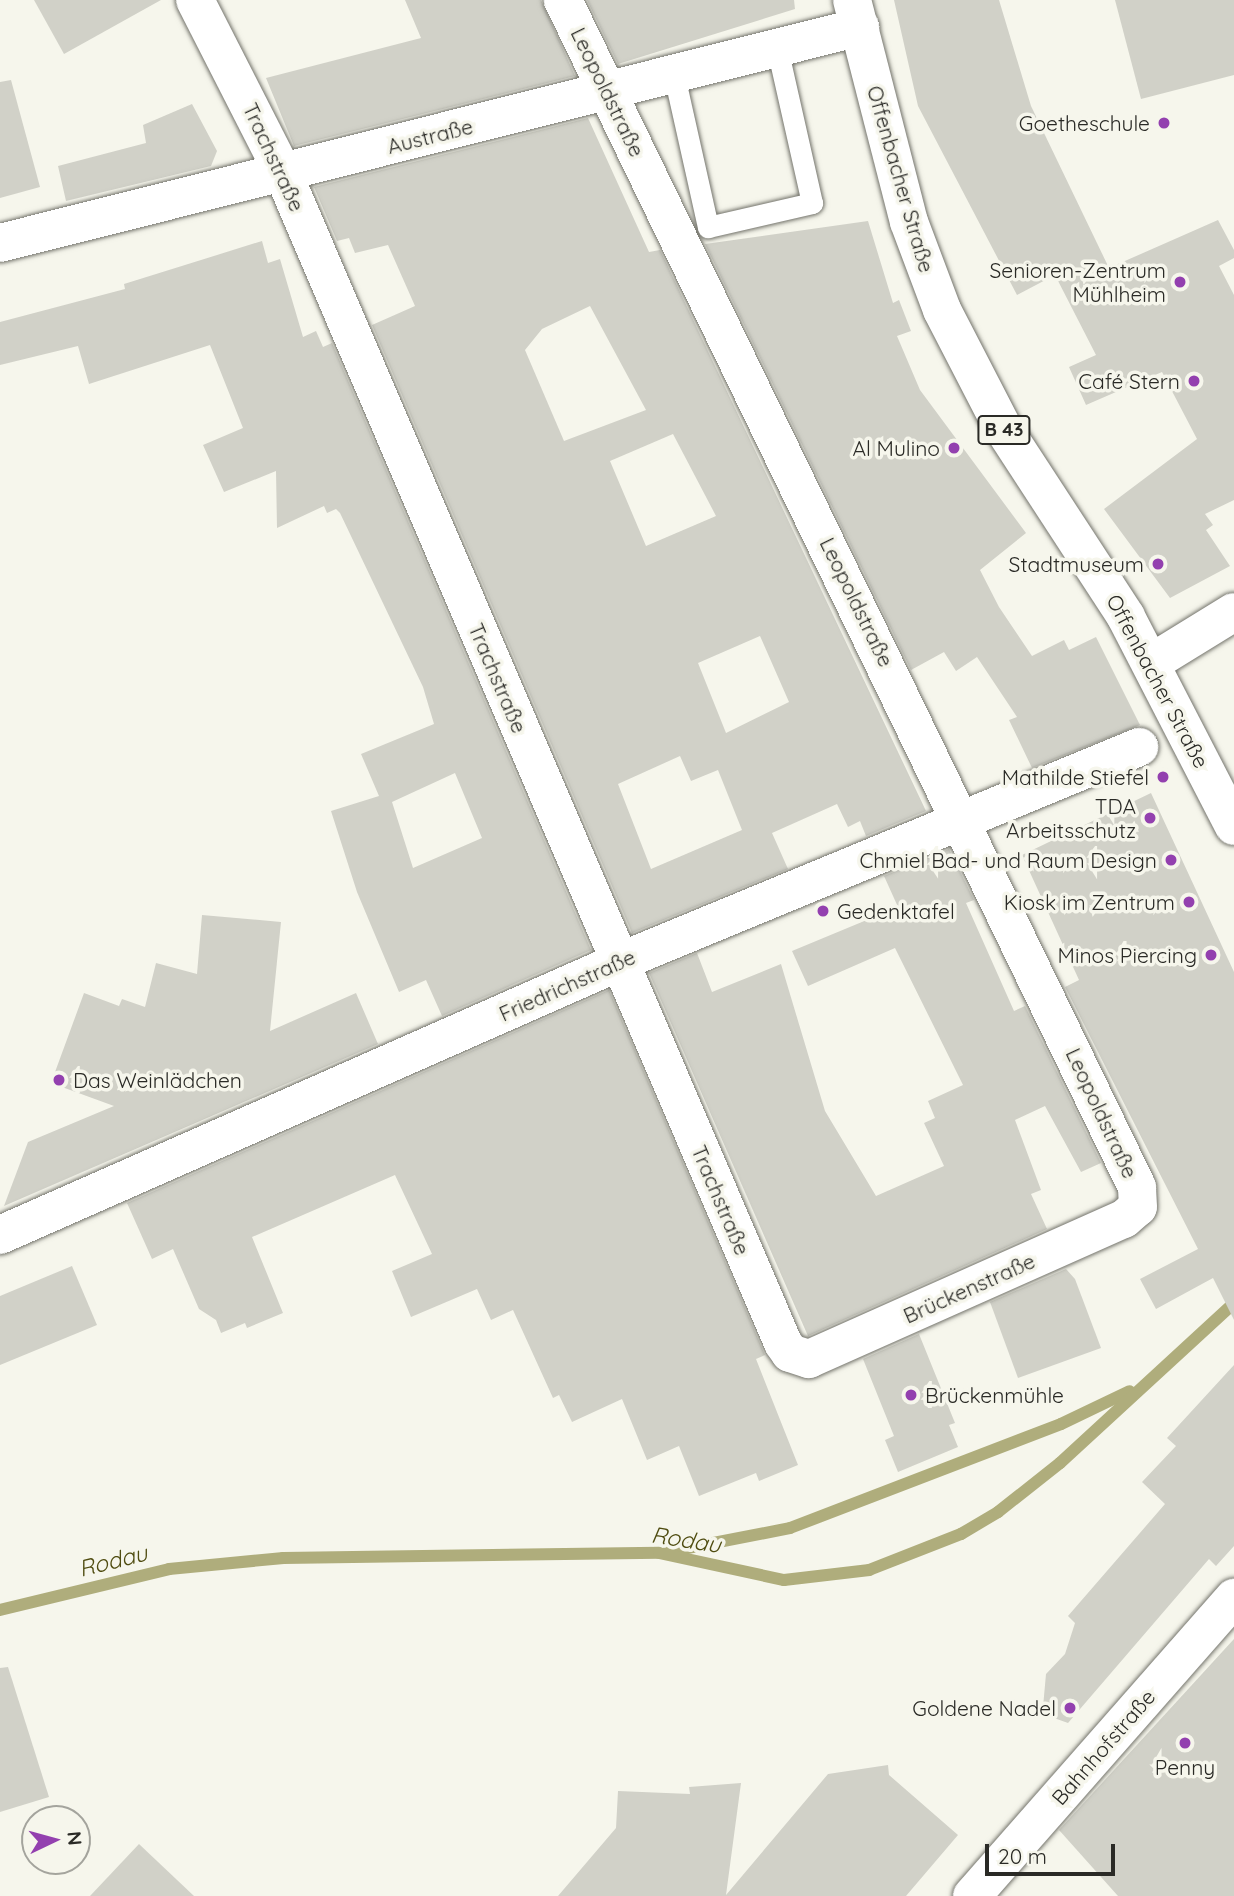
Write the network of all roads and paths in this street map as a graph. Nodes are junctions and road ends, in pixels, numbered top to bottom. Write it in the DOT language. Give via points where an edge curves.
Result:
graph roads {
  1 [pos="195,0"];
  2 [pos="563,0"];
  3 [pos="856,14"];
  4 [pos="777,48"];
  5 [pos="674,75"];
  6 [pos="607,92"];
  7 [pos="283,173"];
  8 [pos="0,243"];
  9 [pos="1234,612"];
  10 [pos="1151,663"];
  11 [pos="1139,747"];
  12 [pos="963,818"];
  13 [pos="1234,827"];
  14 [pos="619,962"];
  15 [pos="1138,1207"];
  16 [pos="0,1235"];
  17 [pos="797,1357"];
  18 [pos="1234,1598"];
  19 [pos="972,1896"];
  1 -- 7 [label="street, Trachstraße"];
  2 -- 6 [label="street, Leopoldstraße"];
  3 -- 4 [label="street, Austraße"];
  3 -- 10 [label="street, Offenbacher Straße / B 43" via="909,222 942,310 975,380"];
  4 -- 5 [label="street, Austraße"];
  4 -- 5 [label="lane" via="812,203 708,227"];
  5 -- 6 [label="street, Austraße"];
  6 -- 7 [label="street, Austraße"];
  6 -- 12 [label="street, Leopoldstraße"];
  7 -- 8 [label="street, Austraße"];
  7 -- 14 [label="street, Trachstraße"];
  9 -- 10 [label="street"];
  10 -- 13 [label="street, Offenbacher Straße / B 43"];
  11 -- 12 [label="street, Friedrichstraße"];
  12 -- 14 [label="street, Friedrichstraße"];
  12 -- 15 [label="street, Leopoldstraße" via="1137,1187"];
  14 -- 16 [label="street, Friedrichstraße"];
  14 -- 17 [label="street, Trachstraße" via="783,1343"];
  15 -- 17 [label="street, Brückenstraße" via="1125,1219 809,1359"];
  18 -- 19 [label="street, Bahnhofstraße"];
}
